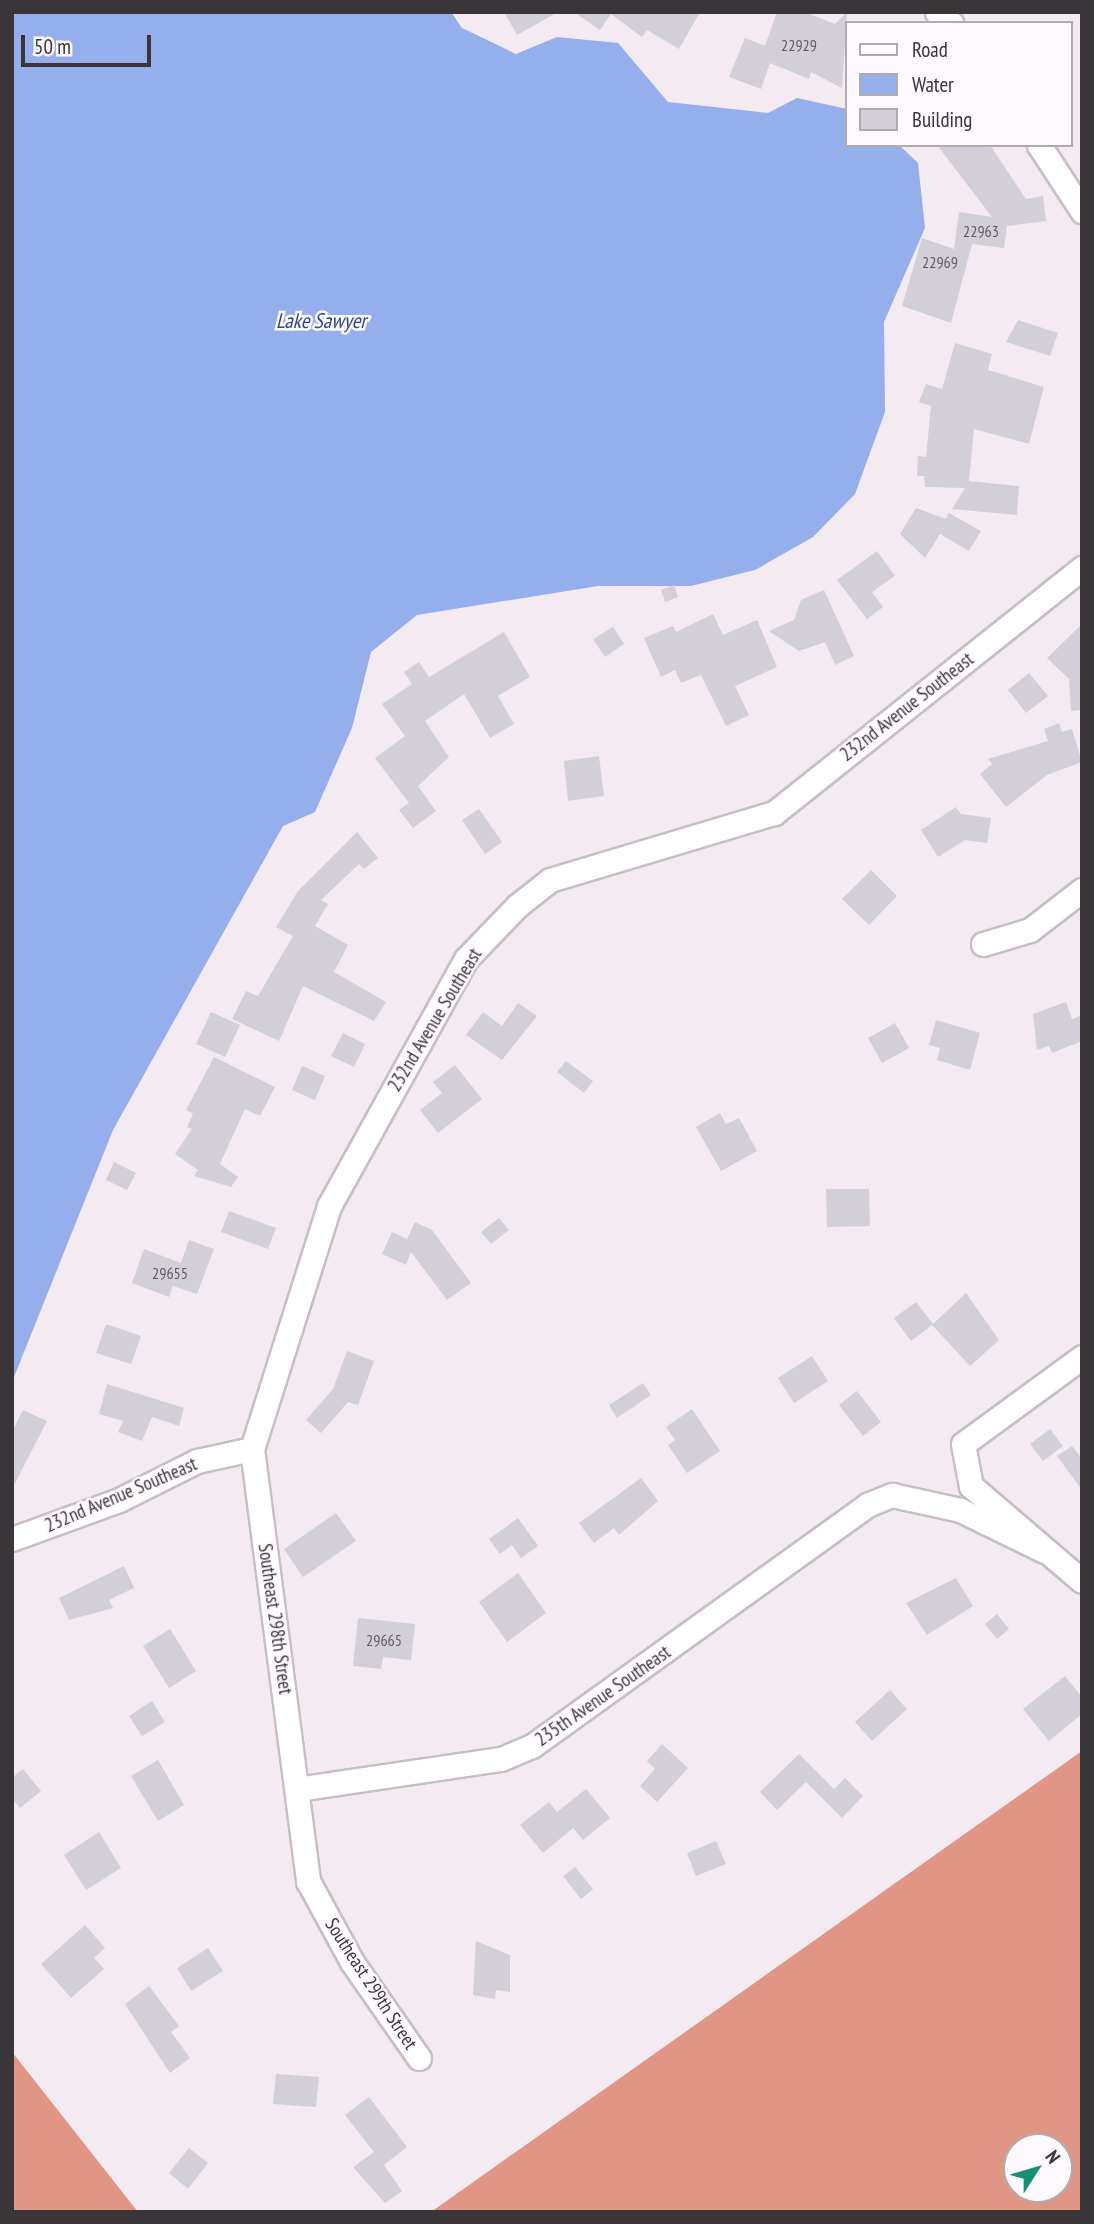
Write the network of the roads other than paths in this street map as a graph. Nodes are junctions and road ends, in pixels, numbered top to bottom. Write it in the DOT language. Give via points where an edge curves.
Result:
graph roads {
  1 [pos="1040,147"];
  2 [pos="1082,211"];
  3 [pos="1082,568"];
  4 [pos="1082,890"];
  5 [pos="983,944"];
  6 [pos="1082,1357"];
  7 [pos="252,1449"];
  8 [pos="12,1539"];
  9 [pos="1044,1551"];
  10 [pos="1082,1581"];
  11 [pos="297,1789"];
  12 [pos="419,2058"];
  1 -- 2 [label="street"];
  3 -- 7 [label="street, 232nd Avenue Southeast" via="774,813 550,880 486,935 466,959 329,1206"];
  4 -- 5 [label="street" via="1030,930"];
  6 -- 9 [label="street" via="963,1444 971,1486"];
  7 -- 8 [label="street, 232nd Avenue Southeast" via="197,1461 119,1500"];
  7 -- 11 [label="street, Southeast 298th Street"];
  9 -- 10 [label="street"];
  9 -- 11 [label="street, 235th Avenue Southeast" via="929,1498 892,1495 867,1505 532,1746 501,1759"];
  11 -- 12 [label="street, Southeast 299th Street" via="308,1881 352,1962"];
}
